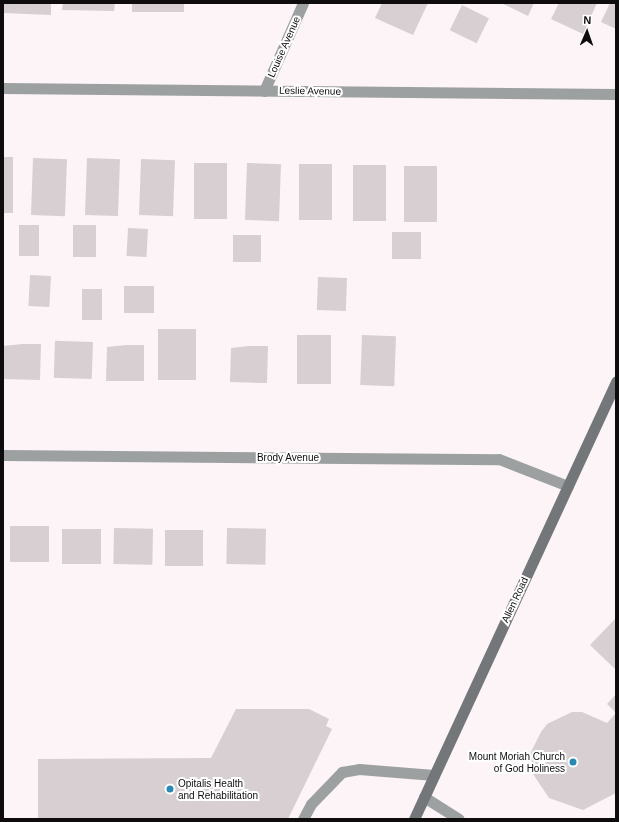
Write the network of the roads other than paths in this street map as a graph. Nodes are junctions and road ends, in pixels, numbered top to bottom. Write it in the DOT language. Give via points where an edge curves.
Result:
graph roads {
  1 [pos="303,3"];
  2 [pos="3,88"];
  3 [pos="264,91"];
  4 [pos="616,94"];
  5 [pos="616,381"];
  6 [pos="3,455"];
  7 [pos="568,486"];
  8 [pos="434,775"];
  9 [pos="424,797"];
  10 [pos="303,819"];
  11 [pos="414,819"];
  12 [pos="458,819"];
  1 -- 3 [label="street, Louise Avenue"];
  2 -- 3 [label="street, Leslie Avenue"];
  3 -- 4 [label="street, Leslie Avenue"];
  5 -- 7 [label="main road, Allen Road"];
  6 -- 7 [label="street, Brody Avenue" via="499,459"];
  7 -- 8 [label="main road, Allen Road"];
  8 -- 9 [label="main road, Allen Road"];
  8 -- 10 [label="street" via="359,769 342,772 311,804"];
  9 -- 11 [label="main road, Allen Road"];
  9 -- 12 [label="street"];
}
